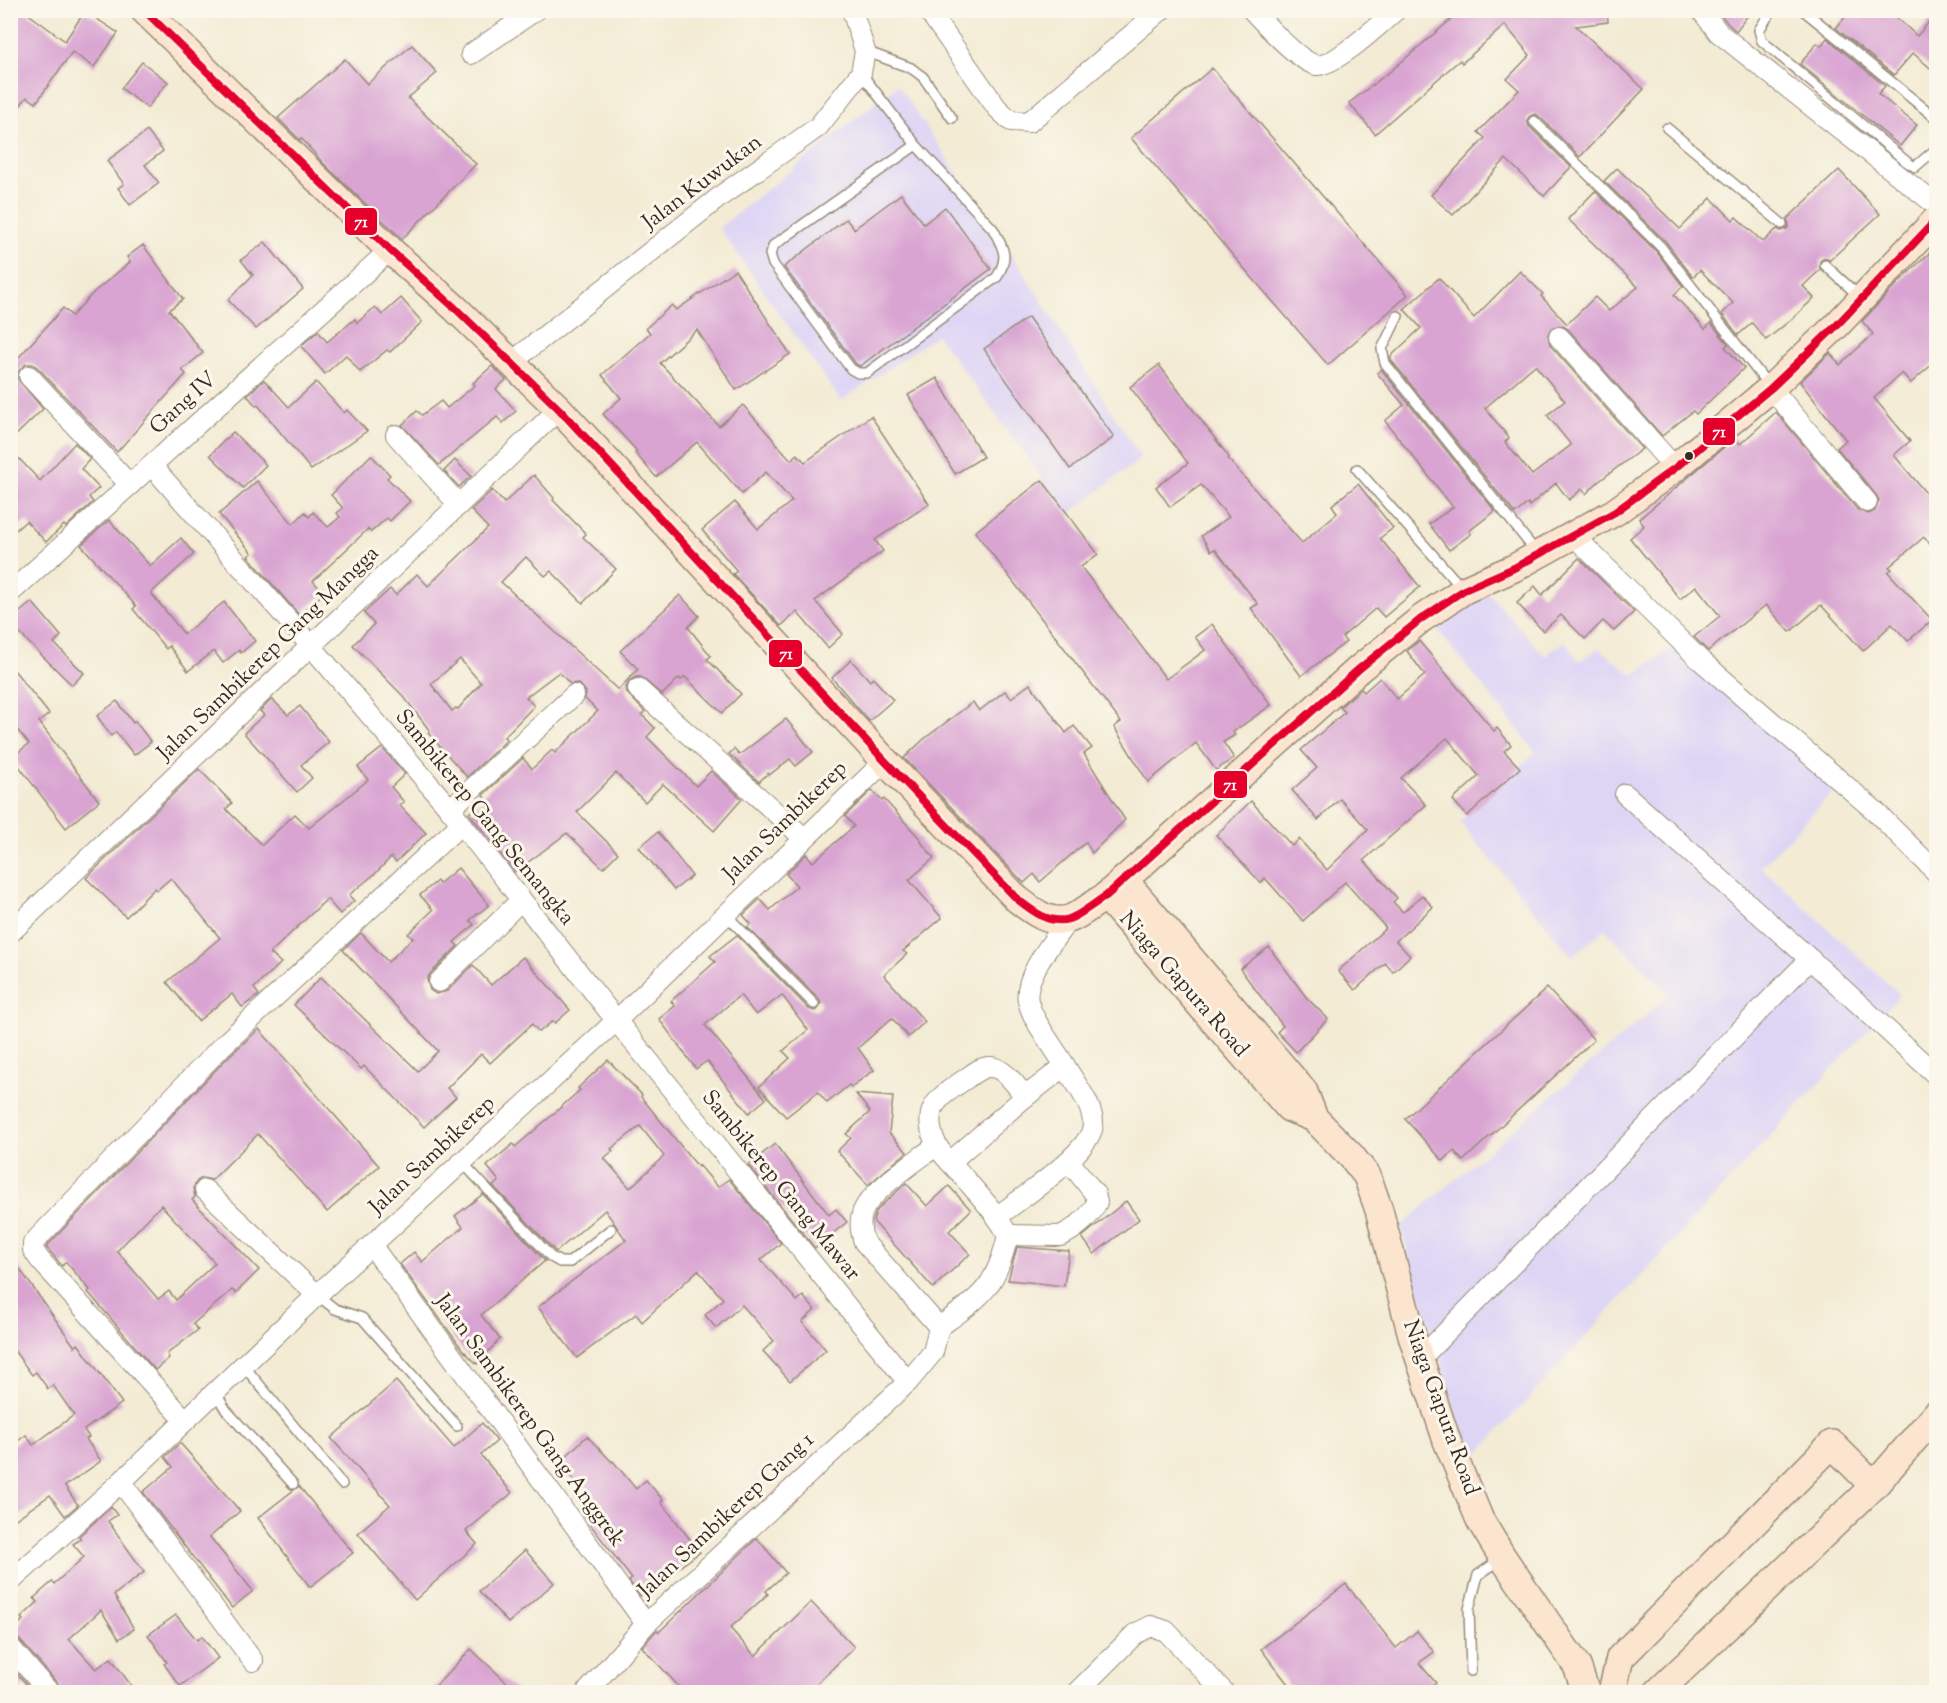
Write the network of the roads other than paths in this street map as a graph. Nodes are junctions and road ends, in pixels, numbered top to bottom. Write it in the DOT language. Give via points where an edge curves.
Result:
graph roads {
  1 [pos="536,10"];
  2 [pos="852,10"];
  3 [pos="1161,10"];
  4 [pos="1252,10"];
  5 [pos="1396,10"];
  6 [pos="1701,10"];
  7 [pos="1772,10"];
  8 [pos="1803,10"];
  9 [pos="932,12"];
  10 [pos="151,13"];
  11 [pos="865,51"];
  12 [pos="471,54"];
  13 [pos="861,73"];
  14 [pos="951,118"];
  15 [pos="1936,118"];
  16 [pos="1534,122"];
  17 [pos="1667,128"];
  18 [pos="916,145"];
  19 [pos="1936,148"];
  20 [pos="1936,205"];
  21 [pos="1936,220"];
  22 [pos="1782,224"];
  23 [pos="390,250"];
  24 [pos="1825,265"];
  25 [pos="1861,298"];
  26 [pos="1398,316"];
  27 [pos="1559,337"];
  28 [pos="512,362"];
  29 [pos="29,376"];
  30 [pos="1771,388"];
  31 [pos="559,409"];
  32 [pos="396,435"];
  33 [pos="152,466"];
  34 [pos="1675,468"];
  35 [pos="1357,469"];
  36 [pos="130,485"];
  37 [pos="1867,502"];
  38 [pos="459,505"];
  39 [pos="1573,535"];
  40 [pos="1538,555"];
  41 [pos="1464,590"];
  42 [pos="10,594"];
  43 [pos="312,647"];
  44 [pos="638,689"];
  45 [pos="574,695"];
  46 [pos="885,762"];
  47 [pos="1624,794"];
  48 [pos="456,817"];
  49 [pos="804,838"];
  50 [pos="1936,872"];
  51 [pos="1115,888"];
  52 [pos="521,900"];
  53 [pos="725,914"];
  54 [pos="1069,919"];
  55 [pos="10,933"];
  56 [pos="1810,959"];
  57 [pos="439,982"];
  58 [pos="814,1004"];
  59 [pos="616,1021"];
  60 [pos="1065,1066"];
  61 [pos="1936,1075"];
  62 [pos="1025,1097"];
  63 [pos="937,1145"];
  64 [pos="1069,1161"];
  65 [pos="462,1162"];
  66 [pos="950,1162"];
  67 [pos="205,1190"];
  68 [pos="998,1216"];
  69 [pos="611,1229"];
  70 [pos="1008,1235"];
  71 [pos="372,1245"];
  72 [pos="317,1295"];
  73 [pos="939,1327"];
  74 [pos="1419,1359"];
  75 [pos="243,1365"];
  76 [pos="908,1382"];
  77 [pos="215,1392"];
  78 [pos="1936,1414"];
  79 [pos="185,1420"];
  80 [pos="457,1426"];
  81 [pos="121,1482"];
  82 [pos="293,1484"];
  83 [pos="342,1484"];
  84 [pos="1874,1485"];
  85 [pos="1503,1558"];
  86 [pos="13,1574"];
  87 [pos="646,1624"];
  88 [pos="10,1647"];
  89 [pos="254,1661"];
  90 [pos="1471,1671"];
  91 [pos="50,1692"];
  92 [pos="587,1692"];
  93 [pos="1077,1692"];
  94 [pos="1224,1692"];
  95 [pos="1586,1692"];
  96 [pos="1612,1692"];
  97 [pos="1658,1692"];
  1 -- 12 [label="street"];
  2 -- 11 [label="street, Jalan Kuwukan"];
  3 -- 9 [label="street" via="1029,122 1011,121 997,108"];
  4 -- 5 [label="street" via="1284,42 1318,66 1332,63"];
  6 -- 20 [label="street" via="1719,33"];
  7 -- 19 [label="lane" via="1759,30 1762,41 1907,162 1915,166"];
  8 -- 15 [label="lane"];
  10 -- 23 [label="street"];
  11 -- 13 [label="street, Jalan Kuwukan"];
  11 -- 14 [label="lane" via="911,68 923,77"];
  13 -- 18 [label="lane"];
  13 -- 28 [label="street, Jalan Kuwukan" via="818,127 722,195"];
  16 -- 30 [label="lane" via="1661,247"];
  17 -- 22 [label="lane"];
  18 -- 18 [label="lane" via="993,229 1005,256 1003,267 997,277 867,373 858,373 851,369 773,264 770,254 774,245"];
  21 -- 25 [label="street"];
  23 -- 28 [label="street"];
  23 -- 33 [label="street, Gang IV"];
  24 -- 25 [label="lane"];
  25 -- 30 [label="street"];
  26 -- 40 [label="lane" via="1382,349 1385,363"];
  27 -- 34 [label="street"];
  28 -- 31 [label="street"];
  29 -- 36 [label="street"];
  30 -- 34 [label="street"];
  30 -- 37 [label="street"];
  31 -- 38 [label="street, Jalan Sambikerep Gang Mangga"];
  31 -- 46 [label="street"];
  32 -- 38 [label="street"];
  33 -- 36 [label="street, Gang IV"];
  33 -- 43 [label="street, Sambikerep Gang Semangka"];
  34 -- 39 [label="street" via="1623,506"];
  35 -- 41 [label="lane"];
  36 -- 42 [label="street, Gang IV"];
  38 -- 43 [label="street, Jalan Sambikerep Gang Mangga"];
  39 -- 40 [label="street"];
  39 -- 50 [label="street" via="1698,658 1874,810"];
  40 -- 41 [label="street"];
  41 -- 51 [label="street" via="1359,669"];
  43 -- 48 [label="street, Sambikerep Gang Semangka"];
  43 -- 55 [label="street, Jalan Sambikerep Gang Mangga"];
  44 -- 49 [label="street"];
  45 -- 48 [label="street"];
  46 -- 49 [label="street, Jalan Sambikerep"];
  46 -- 54 [label="street" via="1017,899 1035,914"];
  47 -- 56 [label="street"];
  48 -- 52 [label="street, Sambikerep Gang Semangka"];
  48 -- 79 [label="street" via="221,1047 33,1243 40,1260"];
  49 -- 53 [label="street, Jalan Sambikerep"];
  51 -- 54 [label="street"];
  51 -- 74 [label="street, Niaga Gapura Road" via="1289,1108 1314,1118 1367,1176"];
  52 -- 57 [label="street"];
  52 -- 59 [label="street, Sambikerep Gang Semangka"];
  53 -- 58 [label="lane"];
  53 -- 59 [label="street, Jalan Sambikerep"];
  54 -- 60 [label="street" via="1028,986 1034,1015"];
  56 -- 61 [label="street"];
  56 -- 74 [label="street"];
  59 -- 65 [label="street, Jalan Sambikerep"];
  59 -- 76 [label="street, Sambikerep Gang Mawar"];
  60 -- 62 [label="street"];
  60 -- 64 [label="street" via="1093,1122 1092,1134"];
  62 -- 63 [label="street" via="1001,1071 984,1067 937,1099 930,1121"];
  62 -- 66 [label="street"];
  63 -- 66 [label="street"];
  63 -- 73 [label="street" via="873,1195 862,1212 860,1227 864,1242"];
  64 -- 68 [label="street"];
  64 -- 70 [label="street" via="1095,1194 1094,1210 1060,1236"];
  65 -- 69 [label="lane" via="560,1262 570,1262"];
  65 -- 71 [label="street, Jalan Sambikerep"];
  66 -- 68 [label="street"];
  67 -- 72 [label="street"];
  68 -- 70 [label="street"];
  70 -- 73 [label="street" via="987,1290"];
  71 -- 72 [label="street, Jalan Sambikerep"];
  71 -- 87 [label="street, Jalan Sambikerep Gang Anggrek"];
  72 -- 75 [label="street, Jalan Sambikerep"];
  72 -- 80 [label="lane" via="334,1309 362,1318"];
  73 -- 76 [label="street, Jalan Sambikerep Gang 1" via="933,1352"];
  74 -- 85 [label="street, Niaga Gapura Road" via="1480,1520"];
  75 -- 77 [label="street, Jalan Sambikerep"];
  75 -- 83 [label="lane"];
  76 -- 87 [label="street, Jalan Sambikerep Gang 1"];
  77 -- 79 [label="street, Jalan Sambikerep"];
  77 -- 82 [label="lane" via="226,1410"];
  78 -- 84 [label="street"];
  79 -- 81 [label="street, Jalan Sambikerep"];
  81 -- 86 [label="street, Jalan Sambikerep"];
  81 -- 89 [label="street"];
  84 -- 96 [label="street" via="1832,1444 1620,1658"];
  84 -- 97 [label="street"];
  85 -- 90 [label="lane" via="1478,1575 1468,1609"];
  85 -- 95 [label="street, Niaga Gapura Road" via="1577,1666"];
  87 -- 92 [label="street, Jalan Sambikerep Gang 1"];
  88 -- 91 [label="street"];
  93 -- 94 [label="street" via="1135,1634 1151,1626 1166,1631"];
}
